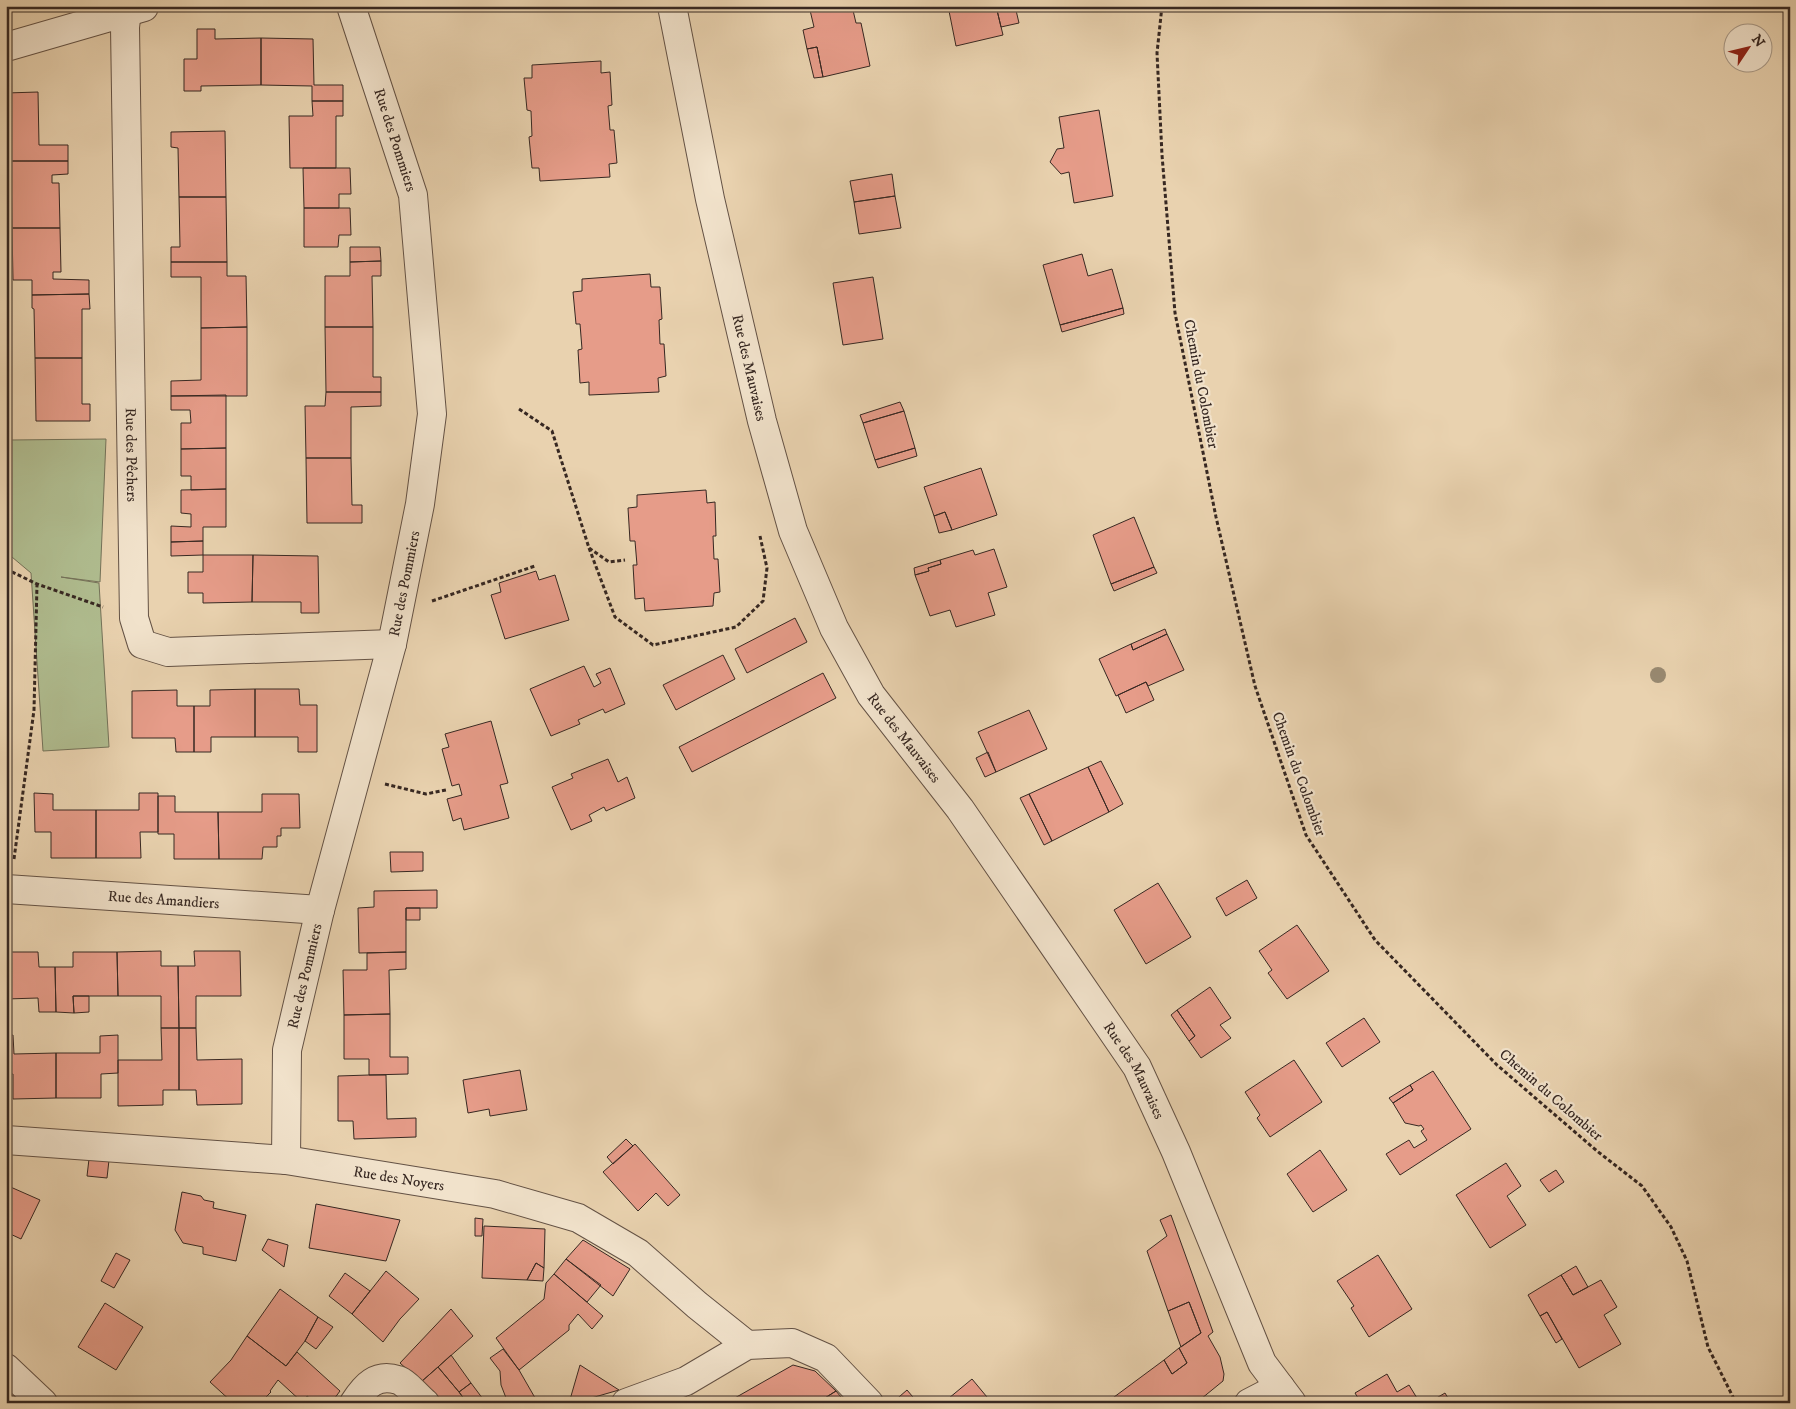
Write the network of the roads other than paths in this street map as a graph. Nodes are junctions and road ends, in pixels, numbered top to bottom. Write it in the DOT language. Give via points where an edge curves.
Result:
graph roads {
  1 [pos="351,6"];
  2 [pos="672,6"];
  3 [pos="136,9"];
  4 [pos="6,47"];
  5 [pos="392,644"];
  6 [pos="8,889"];
  7 [pos="320,910"];
  8 [pos="6,1140"];
  9 [pos="286,1160"];
  10 [pos="747,1345"];
  11 [pos="6,1368"];
  12 [pos="1286,1395"];
  13 [pos="43,1403"];
  14 [pos="354,1403"];
  15 [pos="425,1403"];
  16 [pos="626,1403"];
  17 [pos="869,1403"];
  18 [pos="1249,1403"];
  1 -- 5 [label="street, Rue des Pommiers" via="413,195 432,414 420,504"];
  2 -- 12 [label="street, Rue des Mauvaises" via="710,199 762,421 793,531 834,628 871,695 960,809 1137,1067 1176,1152 1262,1363"];
  3 -- 4 [label="street"];
  3 -- 5 [label="street, Rue des Pêchers" via="126,27 134,618 142,644 168,652"];
  5 -- 7 [label="street, Rue des Pommiers"];
  6 -- 7 [label="street, Rue des Amandiers"];
  7 -- 9 [label="street, Rue des Pommiers" via="287,1050"];
  8 -- 9 [label="street, Rue des Noyers"];
  9 -- 10 [label="street, Rue des Noyers" via="495,1194 578,1218 638,1253"];
  10 -- 16 [label="street" via="686,1381"];
  10 -- 17 [label="street" via="792,1343 826,1358"];
  11 -- 13 [label="street"];
  12 -- 18 [label="street"];
  14 -- 15 [label="street" via="364,1387 379,1378 399,1380"];
}
